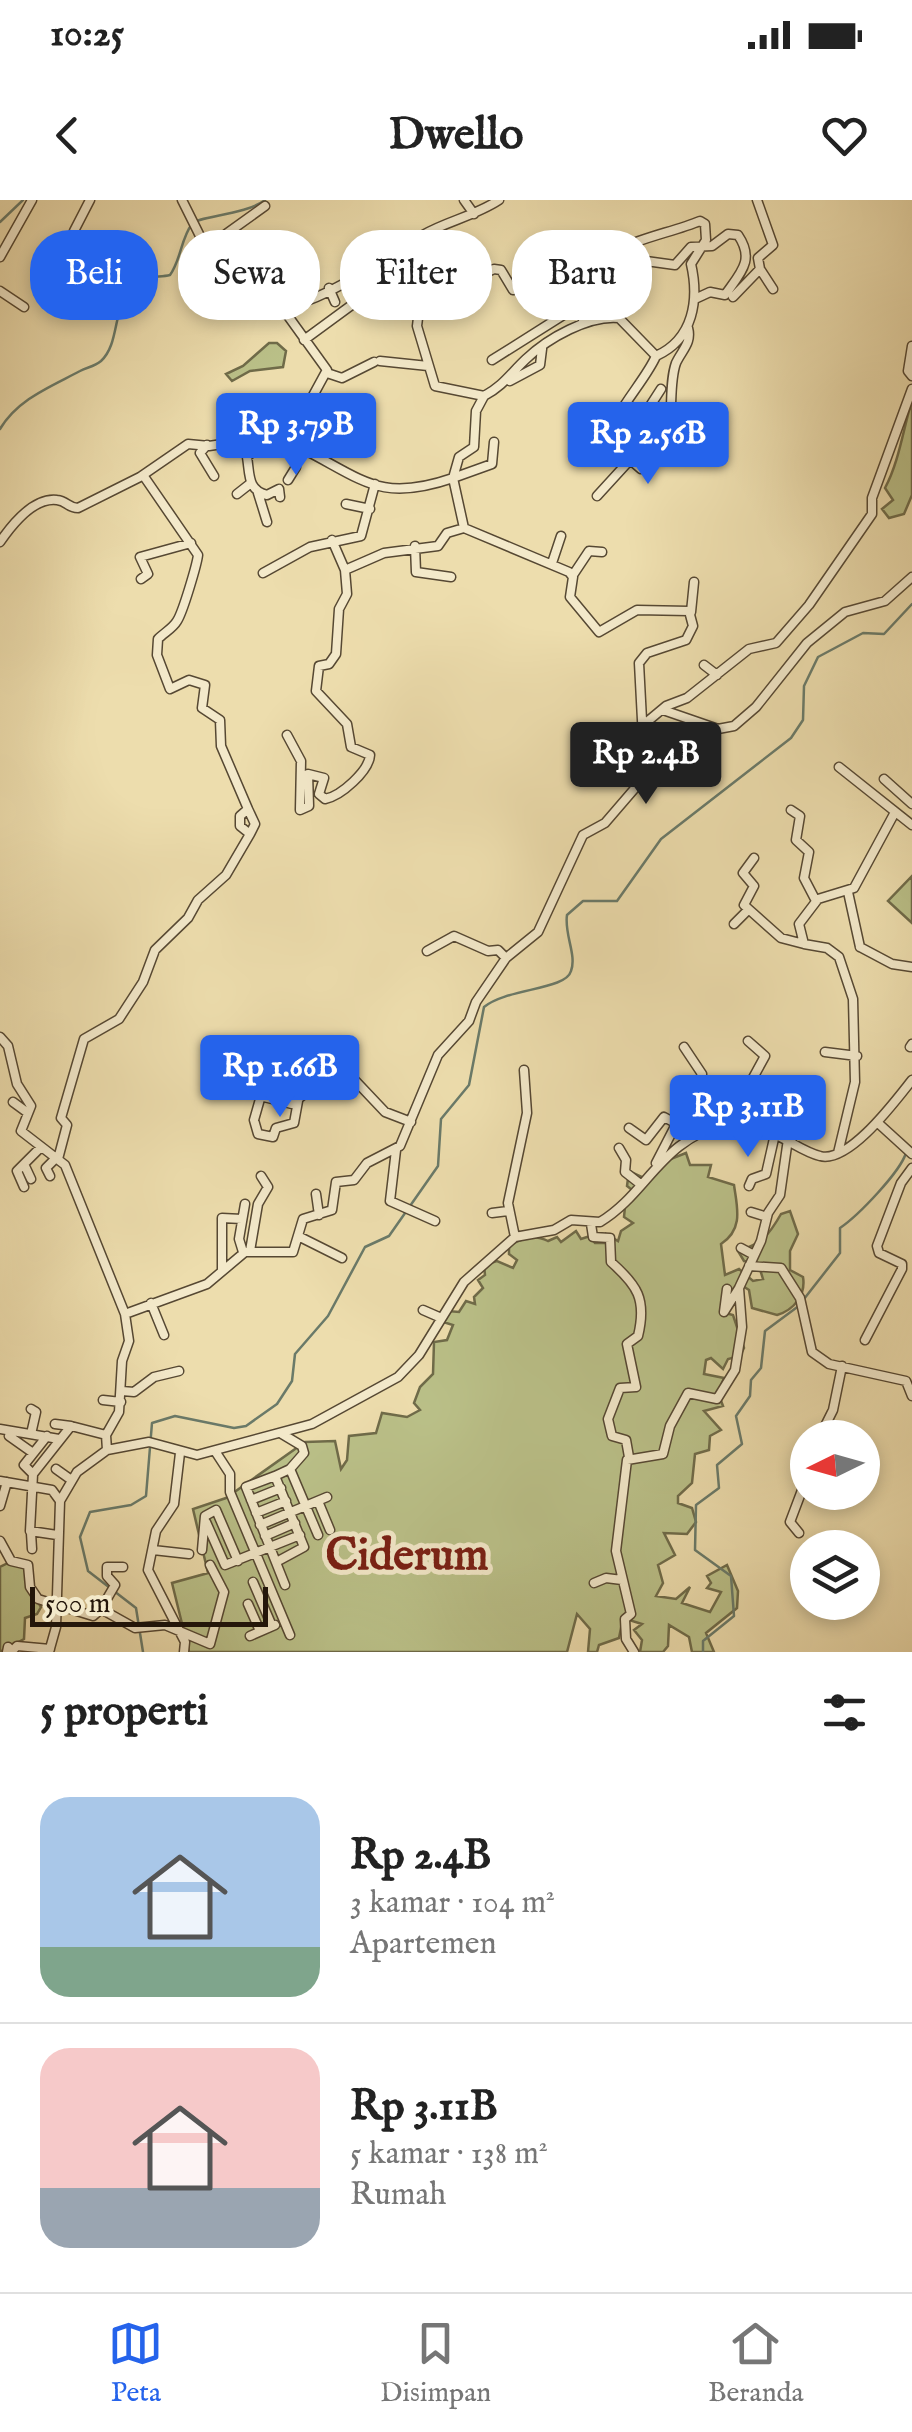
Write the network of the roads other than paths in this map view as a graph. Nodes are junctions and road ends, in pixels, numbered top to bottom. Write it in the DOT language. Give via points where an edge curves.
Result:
graph roads {
  1 [pos="32,200"];
  2 [pos="90,200"];
  3 [pos="182,200"];
  4 [pos="464,200"];
  5 [pos="499,200"];
  6 [pos="757,200"];
  7 [pos="265,206"];
  8 [pos="474,214"];
  9 [pos="75,230"];
  10 [pos="197,230"];
  11 [pos="232,230"];
  12 [pos="434,230"];
  13 [pos="652,240"];
  14 [pos="703,246"];
  15 [pos="0,257"];
  16 [pos="652,262"];
  17 [pos="760,269"];
  18 [pos="340,282"];
  19 [pos="328,288"];
  20 [pos="512,288"];
  21 [pos="773,289"];
  22 [pos="0,291"];
  23 [pos="320,292"];
  24 [pos="733,297"];
  25 [pos="696,298"];
  26 [pos="336,302"];
  27 [pos="24,307"];
  28 [pos="340,314"];
  29 [pos="290,320"];
  30 [pos="555,320"];
  31 [pos="584,322"];
  32 [pos="688,328"];
  33 [pos="304,340"];
  34 [pos="912,346"];
  35 [pos="542,348"];
  36 [pos="656,356"];
  37 [pos="492,360"];
  38 [pos="428,366"];
  39 [pos="327,373"];
  40 [pos="912,376"];
  41 [pos="506,383"];
  42 [pos="662,388"];
  43 [pos="912,388"];
  44 [pos="484,396"];
  45 [pos="295,433"];
  46 [pos="231,441"];
  47 [pos="256,441"];
  48 [pos="494,442"];
  49 [pos="207,445"];
  50 [pos="280,446"];
  51 [pos="297,446"];
  52 [pos="620,452"];
  53 [pos="247,457"];
  54 [pos="629,461"];
  55 [pos="142,475"];
  56 [pos="214,476"];
  57 [pos="454,478"];
  58 [pos="288,480"];
  59 [pos="251,483"];
  60 [pos="375,484"];
  61 [pos="258,492"];
  62 [pos="237,494"];
  63 [pos="596,496"];
  64 [pos="280,497"];
  65 [pos="346,504"];
  66 [pos="370,508"];
  67 [pos="267,522"];
  68 [pos="490,524"];
  69 [pos="464,528"];
  70 [pos="480,536"];
  71 [pos="561,536"];
  72 [pos="332,540"];
  73 [pos="0,542"];
  74 [pos="191,544"];
  75 [pos="415,546"];
  76 [pos="602,552"];
  77 [pos="552,563"];
  78 [pos="344,570"];
  79 [pos="263,573"];
  80 [pos="572,575"];
  81 [pos="912,577"];
  82 [pos="141,578"];
  83 [pos="451,578"];
  84 [pos="694,582"];
  85 [pos="691,612"];
  86 [pos="704,666"];
  87 [pos="717,675"];
  88 [pos="663,710"];
  89 [pos="642,726"];
  90 [pos="287,735"];
  91 [pos="840,767"];
  92 [pos="884,779"];
  93 [pos="610,800"];
  94 [pos="912,804"];
  95 [pos="619,807"];
  96 [pos="896,808"];
  97 [pos="791,810"];
  98 [pos="912,824"];
  99 [pos="754,858"];
  100 [pos="848,892"];
  101 [pos="816,900"];
  102 [pos="748,910"];
  103 [pos="734,924"];
  104 [pos="804,944"];
  105 [pos="860,947"];
  106 [pos="426,952"];
  107 [pos="506,958"];
  108 [pos="842,961"];
  109 [pos="912,967"];
  110 [pos="0,1036"];
  111 [pos="748,1040"];
  112 [pos="311,1045"];
  113 [pos="684,1047"];
  114 [pos="825,1052"];
  115 [pos="856,1056"];
  116 [pos="316,1070"];
  117 [pos="524,1070"];
  118 [pos="912,1080"];
  119 [pos="258,1084"];
  120 [pos="902,1093"];
  121 [pos="260,1099"];
  122 [pos="912,1099"];
  123 [pos="298,1101"];
  124 [pos="13,1102"];
  125 [pos="28,1113"];
  126 [pos="802,1116"];
  127 [pos="11,1119"];
  128 [pos="411,1122"];
  129 [pos="878,1123"];
  130 [pos="677,1124"];
  131 [pos="731,1124"];
  132 [pos="21,1128"];
  133 [pos="628,1128"];
  134 [pos="775,1134"];
  135 [pos="790,1140"];
  136 [pos="41,1147"];
  137 [pos="619,1148"];
  138 [pos="396,1150"];
  139 [pos="838,1153"];
  140 [pos="912,1154"];
  141 [pos="57,1158"];
  142 [pos="24,1164"];
  143 [pos="654,1167"];
  144 [pos="912,1168"];
  145 [pos="50,1176"];
  146 [pos="262,1176"];
  147 [pos="32,1180"];
  148 [pos="639,1184"];
  149 [pos="749,1186"];
  150 [pos="24,1187"];
  151 [pos="316,1194"];
  152 [pos="245,1204"];
  153 [pos="508,1211"];
  154 [pos="751,1212"];
  155 [pos="492,1213"];
  156 [pos="319,1215"];
  157 [pos="767,1217"];
  158 [pos="242,1219"];
  159 [pos="434,1221"];
  160 [pos="591,1224"];
  161 [pos="300,1237"];
  162 [pos="516,1237"];
  163 [pos="740,1248"];
  164 [pos="247,1252"];
  165 [pos="754,1254"];
  166 [pos="342,1258"];
  167 [pos="749,1266"];
  168 [pos="222,1269"];
  169 [pos="740,1288"];
  170 [pos="727,1289"];
  171 [pos="152,1303"];
  172 [pos="424,1310"];
  173 [pos="125,1314"];
  174 [pos="803,1315"];
  175 [pos="815,1316"];
  176 [pos="439,1318"];
  177 [pos="164,1335"];
  178 [pos="866,1340"];
  179 [pos="842,1366"];
  180 [pos="179,1372"];
  181 [pos="380,1389"];
  182 [pos="122,1391"];
  183 [pos="912,1396"];
  184 [pos="103,1400"];
  185 [pos="385,1401"];
  186 [pos="121,1402"];
  187 [pos="31,1410"];
  188 [pos="828,1420"];
  189 [pos="55,1424"];
  190 [pos="71,1426"];
  191 [pos="0,1432"];
  192 [pos="31,1434"];
  193 [pos="106,1435"];
  194 [pos="47,1436"];
  195 [pos="285,1436"];
  196 [pos="59,1439"];
  197 [pos="107,1450"];
  198 [pos="215,1450"];
  199 [pos="34,1453"];
  200 [pos="180,1453"];
  201 [pos="629,1457"];
  202 [pos="290,1469"];
  203 [pos="56,1470"];
  204 [pos="33,1474"];
  205 [pos="275,1476"];
  206 [pos="70,1480"];
  207 [pos="4,1481"];
  208 [pos="30,1485"];
  209 [pos="281,1488"];
  210 [pos="251,1500"];
  211 [pos="60,1501"];
  212 [pos="286,1501"];
  213 [pos="0,1506"];
  214 [pos="306,1506"];
  215 [pos="290,1512"];
  216 [pos="256,1514"];
  217 [pos="206,1522"];
  218 [pos="294,1523"];
  219 [pos="260,1525"];
  220 [pos="330,1530"];
  221 [pos="31,1533"];
  222 [pos="56,1535"];
  223 [pos="300,1535"];
  224 [pos="318,1535"];
  225 [pos="265,1536"];
  226 [pos="0,1541"];
  227 [pos="316,1547"];
  228 [pos="272,1548"];
  229 [pos="304,1548"];
  230 [pos="32,1549"];
  231 [pos="153,1550"];
  232 [pos="202,1550"];
  233 [pos="189,1554"];
  234 [pos="254,1555"];
  235 [pos="238,1561"];
  236 [pos="210,1565"];
  237 [pos="123,1566"];
  238 [pos="622,1580"];
  239 [pos="594,1583"];
  240 [pos="268,1584"];
  241 [pos="285,1586"];
  242 [pos="248,1604"];
  243 [pos="56,1606"];
  244 [pos="101,1609"];
  245 [pos="284,1621"];
  246 [pos="272,1626"];
  247 [pos="260,1632"];
  248 [pos="180,1634"];
  249 [pos="290,1635"];
  250 [pos="250,1636"];
  251 [pos="648,1647"];
  252 [pos="9,1650"];
  253 [pos="50,1650"];
  254 [pos="184,1652"];
  255 [pos="634,1652"];
  1 -- 15 [label="street"];
  2 -- 9 [label="street"];
  3 -- 10 [label="street"];
  4 -- 8 [label="street"];
  5 -- 8 [label="street"];
  6 -- 17 [label="street" via="773,243 758,258"];
  7 -- 11 [label="street"];
  8 -- 12 [label="street"];
  13 -- 14 [label="street" via="700,221 708,231"];
  14 -- 16 [label="street" via="689,248 675,265"];
  14 -- 25 [label="street" via="692,261"];
  14 -- 25 [label="street" via="735,233 749,260 724,295"];
  17 -- 21 [label="street"];
  17 -- 24 [label="street"];
  18 -- 19 [label="street"];
  19 -- 23 [label="street"];
  19 -- 26 [label="street"];
  20 -- 38 [label="street" via="494,268 434,297 416,318"];
  22 -- 27 [label="street"];
  25 -- 32 [label="street"];
  28 -- 33 [label="street"];
  29 -- 33 [label="street"];
  30 -- 37 [label="street"];
  31 -- 35 [label="street"];
  31 -- 36 [label="street" via="619,318"];
  32 -- 36 [label="street"];
  32 -- 54 [label="street" via="690,339 675,368 669,434 646,468"];
  33 -- 39 [label="street"];
  34 -- 40 [label="street"];
  35 -- 41 [label="street"];
  35 -- 41 [label="street" via="540,365"];
  36 -- 52 [label="street" via="612,422 610,442"];
  38 -- 39 [label="street" via="377,361 342,378"];
  38 -- 44 [label="street" via="438,388"];
  39 -- 45 [label="street"];
  41 -- 44 [label="street"];
  42 -- 52 [label="street"];
  43 -- 87 [label="street" via="870,516 776,643 748,649"];
  44 -- 57 [label="street" via="474,447 459,457"];
  45 -- 47 [label="street"];
  45 -- 51 [label="street"];
  46 -- 47 [label="street"];
  46 -- 49 [label="street"];
  46 -- 53 [label="street"];
  47 -- 53 [label="street"];
  48 -- 57 [label="street" via="492,464"];
  49 -- 55 [label="street" via="182,446"];
  49 -- 56 [label="street" via="200,453"];
  50 -- 51 [label="street"];
  51 -- 58 [label="street"];
  51 -- 60 [label="street"];
  52 -- 54 [label="street"];
  53 -- 59 [label="street"];
  54 -- 63 [label="street"];
  55 -- 73 [label="street" via="74,510 59,500 43,503 12,520"];
  55 -- 74 [label="street"];
  57 -- 60 [label="street" via="404,492"];
  57 -- 69 [label="street"];
  59 -- 61 [label="street"];
  59 -- 62 [label="street"];
  60 -- 66 [label="street"];
  61 -- 64 [label="street" via="267,496 279,489"];
  61 -- 67 [label="street"];
  65 -- 66 [label="street"];
  66 -- 72 [label="street" via="360,536"];
  68 -- 70 [label="street"];
  69 -- 70 [label="street"];
  69 -- 75 [label="street" via="447,533 438,546"];
  70 -- 77 [label="street"];
  71 -- 77 [label="street"];
  72 -- 78 [label="street"];
  72 -- 79 [label="street"];
  74 -- 82 [label="street" via="140,558 148,574"];
  74 -- 141 [label="street" via="197,571 178,620 158,639 157,655 170,690 188,680 205,685 202,710 220,718 220,746 248,809 239,822 250,834 224,877 156,950 120,1019 84,1039"];
  75 -- 78 [label="street"];
  75 -- 83 [label="street" via="416,572"];
  76 -- 80 [label="street" via="589,550"];
  77 -- 80 [label="street"];
  78 -- 90 [label="street" via="348,594 338,612 336,654 320,666 316,691 346,724 351,747 368,753 370,762 329,799 319,794 322,776 308,774 309,806 300,810 302,761"];
  80 -- 85 [label="street" via="568,595 600,632 638,610"];
  81 -- 88 [label="street" via="885,602 845,612 807,643 734,726 718,729"];
  84 -- 85 [label="street"];
  85 -- 89 [label="street" via="686,640 640,660"];
  86 -- 87 [label="street"];
  87 -- 88 [label="street"];
  88 -- 89 [label="street"];
  89 -- 95 [label="street" via="638,782"];
  91 -- 96 [label="street"];
  92 -- 94 [label="street"];
  93 -- 95 [label="street"];
  95 -- 107 [label="street" via="583,834 546,921"];
  96 -- 98 [label="street"];
  96 -- 100 [label="street"];
  97 -- 101 [label="street" via="800,816 796,840 809,852 804,878"];
  99 -- 102 [label="street" via="743,873 754,886 743,902"];
  100 -- 101 [label="street"];
  100 -- 105 [label="street"];
  101 -- 104 [label="street" via="799,924"];
  102 -- 103 [label="street"];
  102 -- 104 [label="street" via="781,938"];
  104 -- 108 [label="street" via="827,948"];
  105 -- 108 [label="street"];
  105 -- 109 [label="street"];
  106 -- 107 [label="street" via="454,936"];
  107 -- 128 [label="street" via="469,1021 438,1056"];
  108 -- 115 [label="street" via="853,999"];
  110 -- 125 [label="street" via="32,1106"];
  111 -- 131 [label="street" via="765,1056 739,1089"];
  112 -- 116 [label="street" via="302,1066"];
  113 -- 130 [label="street" via="702,1072"];
  114 -- 115 [label="street"];
  115 -- 139 [label="street"];
  116 -- 123 [label="street"];
  116 -- 128 [label="street" via="350,1075 385,1112"];
  117 -- 153 [label="street" via="522,1146"];
  118 -- 120 [label="street"];
  119 -- 121 [label="street"];
  120 -- 122 [label="street"];
  120 -- 129 [label="street"];
  121 -- 123 [label="street"];
  121 -- 123 [label="street" via="254,1122 265,1137 294,1124"];
  124 -- 125 [label="street"];
  125 -- 132 [label="street"];
  126 -- 135 [label="street"];
  127 -- 132 [label="street"];
  128 -- 138 [label="street"];
  129 -- 139 [label="street"];
  129 -- 140 [label="street"];
  130 -- 133 [label="street" via="664,1117 647,1140"];
  130 -- 143 [label="street"];
  131 -- 134 [label="street"];
  131 -- 143 [label="street" via="686,1142"];
  132 -- 136 [label="street"];
  134 -- 135 [label="street"];
  134 -- 149 [label="street" via="766,1174"];
  135 -- 139 [label="street" via="820,1156"];
  135 -- 157 [label="street" via="780,1195"];
  136 -- 141 [label="street"];
  136 -- 142 [label="street"];
  137 -- 148 [label="street" via="625,1172"];
  138 -- 156 [label="street" via="367,1162 356,1180 336,1182 333,1208"];
  138 -- 159 [label="street" via="390,1201"];
  141 -- 145 [label="street" via="47,1167"];
  141 -- 173 [label="street" via="76,1187"];
  142 -- 147 [label="street"];
  142 -- 150 [label="street" via="16,1172"];
  143 -- 148 [label="street"];
  144 -- 178 [label="street" via="877,1248 903,1268"];
  146 -- 164 [label="street" via="268,1187"];
  148 -- 160 [label="street" via="620,1208"];
  151 -- 156 [label="street"];
  152 -- 158 [label="street"];
  153 -- 155 [label="street"];
  153 -- 162 [label="street"];
  154 -- 157 [label="street"];
  156 -- 161 [label="street" via="304,1219"];
  157 -- 165 [label="street"];
  158 -- 164 [label="street"];
  158 -- 168 [label="street" via="222,1218"];
  160 -- 162 [label="street" via="571,1220"];
  160 -- 201 [label="street" via="593,1237 610,1238 611,1262 633,1279 639,1300 638,1336 627,1345 636,1388 620,1388 608,1422 612,1435 626,1440"];
  161 -- 164 [label="street" via="289,1254"];
  161 -- 166 [label="street"];
  162 -- 176 [label="street" via="468,1277"];
  163 -- 165 [label="street"];
  164 -- 168 [label="street"];
  165 -- 167 [label="street"];
  167 -- 169 [label="street"];
  167 -- 174 [label="street" via="780,1266"];
  168 -- 171 [label="street" via="206,1284"];
  169 -- 170 [label="street" via="724,1312"];
  169 -- 201 [label="street" via="736,1368 722,1394 710,1400 688,1393 664,1454"];
  171 -- 173 [label="street"];
  171 -- 177 [label="street"];
  172 -- 176 [label="street"];
  173 -- 182 [label="street"];
  174 -- 175 [label="street"];
  174 -- 179 [label="street" via="810,1350"];
  176 -- 181 [label="street" via="416,1359"];
  179 -- 183 [label="street" via="904,1381"];
  179 -- 188 [label="street"];
  180 -- 182 [label="street"];
  181 -- 185 [label="street"];
  181 -- 195 [label="street"];
  182 -- 186 [label="street"];
  184 -- 186 [label="street"];
  186 -- 193 [label="street"];
  187 -- 192 [label="street"];
  189 -- 190 [label="street"];
  190 -- 193 [label="street"];
  190 -- 196 [label="street"];
  191 -- 192 [label="street"];
  191 -- 199 [label="street"];
  192 -- 194 [label="street"];
  193 -- 197 [label="street"];
  194 -- 196 [label="street"];
  194 -- 199 [label="street"];
  195 -- 198 [label="street"];
  195 -- 202 [label="street" via="304,1450"];
  196 -- 204 [label="street"];
  197 -- 200 [label="street" via="149,1442"];
  197 -- 206 [label="street"];
  198 -- 200 [label="street"];
  198 -- 234 [label="street" via="230,1474 229,1490"];
  199 -- 204 [label="street" via="24,1464"];
  200 -- 231 [label="street" via="174,1504 156,1531"];
  201 -- 238 [label="street" via="616,1540"];
  202 -- 205 [label="street"];
  202 -- 214 [label="street"];
  203 -- 206 [label="street"];
  204 -- 208 [label="street"];
  205 -- 209 [label="street"];
  205 -- 210 [label="street" via="246,1488"];
  206 -- 211 [label="street"];
  207 -- 208 [label="street"];
  207 -- 213 [label="street"];
  208 -- 211 [label="street" via="52,1490"];
  208 -- 221 [label="street"];
  209 -- 210 [label="street"];
  209 -- 212 [label="street"];
  210 -- 216 [label="street"];
  211 -- 222 [label="street"];
  212 -- 215 [label="street"];
  212 -- 216 [label="street"];
  214 -- 215 [label="street"];
  214 -- 220 [label="street" via="322,1499"];
  214 -- 224 [label="street"];
  215 -- 218 [label="street"];
  215 -- 219 [label="street"];
  216 -- 219 [label="street"];
  217 -- 232 [label="street"];
  217 -- 235 [label="street" via="224,1564"];
  217 -- 235 [label="street" via="207,1513 217,1511"];
  218 -- 223 [label="street"];
  218 -- 225 [label="street"];
  219 -- 225 [label="street"];
  221 -- 222 [label="street"];
  221 -- 230 [label="street"];
  222 -- 243 [label="street"];
  223 -- 228 [label="street"];
  223 -- 229 [label="street"];
  225 -- 228 [label="street"];
  226 -- 243 [label="street" via="13,1563 28,1566 35,1596"];
  227 -- 229 [label="street"];
  228 -- 229 [label="street" via="281,1563"];
  228 -- 234 [label="street"];
  228 -- 241 [label="street"];
  231 -- 233 [label="street"];
  231 -- 248 [label="street" via="148,1573"];
  234 -- 235 [label="street"];
  234 -- 240 [label="street"];
  236 -- 248 [label="street" via="224,1592 212,1643"];
  237 -- 244 [label="street" via="107,1567 115,1585"];
  238 -- 239 [label="street"];
  238 -- 255 [label="street" via="636,1615 625,1620"];
  240 -- 245 [label="street"];
  240 -- 246 [label="street" via="253,1588"];
  242 -- 247 [label="street"];
  243 -- 244 [label="street" via="93,1616"];
  243 -- 253 [label="street"];
  244 -- 248 [label="street" via="135,1628 162,1625"];
  245 -- 246 [label="street"];
  245 -- 249 [label="street"];
  246 -- 247 [label="street"];
  247 -- 250 [label="street"];
  248 -- 254 [label="street"];
  251 -- 255 [label="street"];
  252 -- 253 [label="street"];
}
